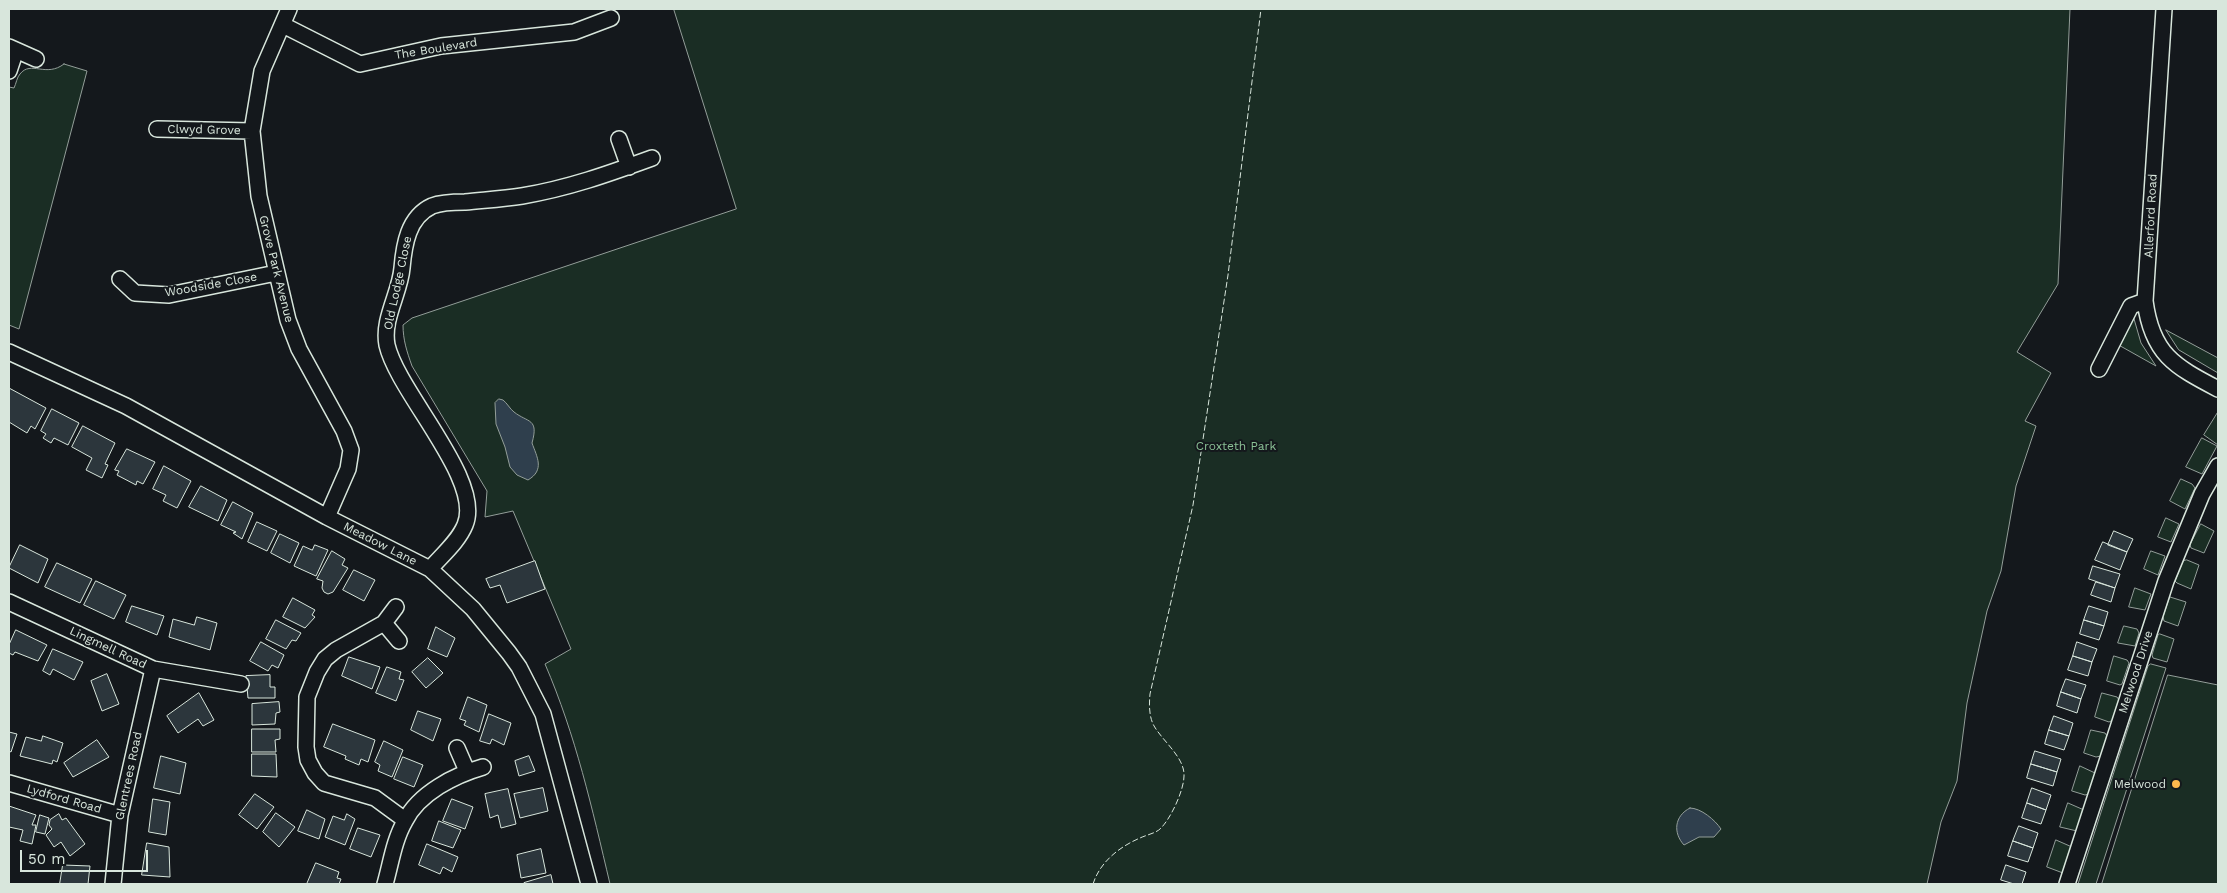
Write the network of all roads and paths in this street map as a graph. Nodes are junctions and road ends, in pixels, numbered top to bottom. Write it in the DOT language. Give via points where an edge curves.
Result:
graph roads {
  1 [pos="289,9"];
  2 [pos="2164,9"];
  3 [pos="600,16"];
  4 [pos="283,25"];
  5 [pos="12,49"];
  6 [pos="36,59"];
  7 [pos="9,71"];
  8 [pos="157,130"];
  9 [pos="252,131"];
  10 [pos="619,139"];
  11 [pos="652,158"];
  12 [pos="629,167"];
  13 [pos="276,273"];
  14 [pos="120,279"];
  15 [pos="2145,301"];
  16 [pos="9,352"];
  17 [pos="2099,369"];
  18 [pos="2218,389"];
  19 [pos="2218,466"];
  20 [pos="327,517"];
  21 [pos="430,569"];
  22 [pos="9,602"];
  23 [pos="396,607"];
  24 [pos="384,623"];
  25 [pos="399,642"];
  26 [pos="153,669"];
  27 [pos="242,684"];
  28 [pos="457,748"];
  29 [pos="484,766"];
  30 [pos="467,771"];
  31 [pos="9,783"];
  32 [pos="120,815"];
  33 [pos="405,820"];
  34 [pos="112,884"];
  35 [pos="385,884"];
  36 [pos="589,884"];
  37 [pos="2067,884"];
  1 -- 4 [label="street, Grove Park Avenue"];
  2 -- 15 [label="street, Allerford Road"];
  3 -- 4 [label="street, The Boulevard" via="574,32 441,46 360,64"];
  4 -- 9 [label="street, Grove Park Avenue" via="262,71"];
  5 -- 6 [label="street"];
  5 -- 7 [label="street"];
  8 -- 9 [label="street, Clwyd Grove"];
  9 -- 13 [label="street, Grove Park Avenue" via="259,196"];
  10 -- 12 [label="street"];
  11 -- 12 [label="street, Old Lodge Close"];
  12 -- 21 [label="street, Old Lodge Close" via="552,190 432,206 414,221 407,235 401,278 387,329 387,344 401,380 455,468 468,508 466,524 460,534"];
  13 -- 14 [label="street, Woodside Close" via="169,295 135,293"];
  13 -- 20 [label="street, Grove Park Avenue" via="299,349 351,450 348,469"];
  15 -- 17 [label="street" via="2131,306"];
  15 -- 18 [label="street, Allerford Road" via="2151,330 2163,350 2190,374"];
  16 -- 20 [label="street, Meadow Lane" via="126,406"];
  19 -- 37 [label="street, Melwood Drive" via="2202,494 2166,581"];
  20 -- 21 [label="street, Meadow Lane"];
  21 -- 36 [label="street, Meadow Lane" via="473,610 509,653 543,714"];
  22 -- 26 [label="street, Lingmell Road"];
  23 -- 24 [label="street"];
  24 -- 25 [label="street"];
  24 -- 33 [label="street" via="325,659 307,697 306,747 308,760 324,782 375,798"];
  26 -- 27 [label="street, Lingmell Road"];
  26 -- 32 [label="street, Glentrees Road"];
  28 -- 30 [label="street"];
  29 -- 30 [label="street"];
  30 -- 33 [label="street" via="435,790"];
  31 -- 32 [label="street, Lydford Road"];
  32 -- 34 [label="street, Glentrees Road"];
  33 -- 35 [label="street"];
}
